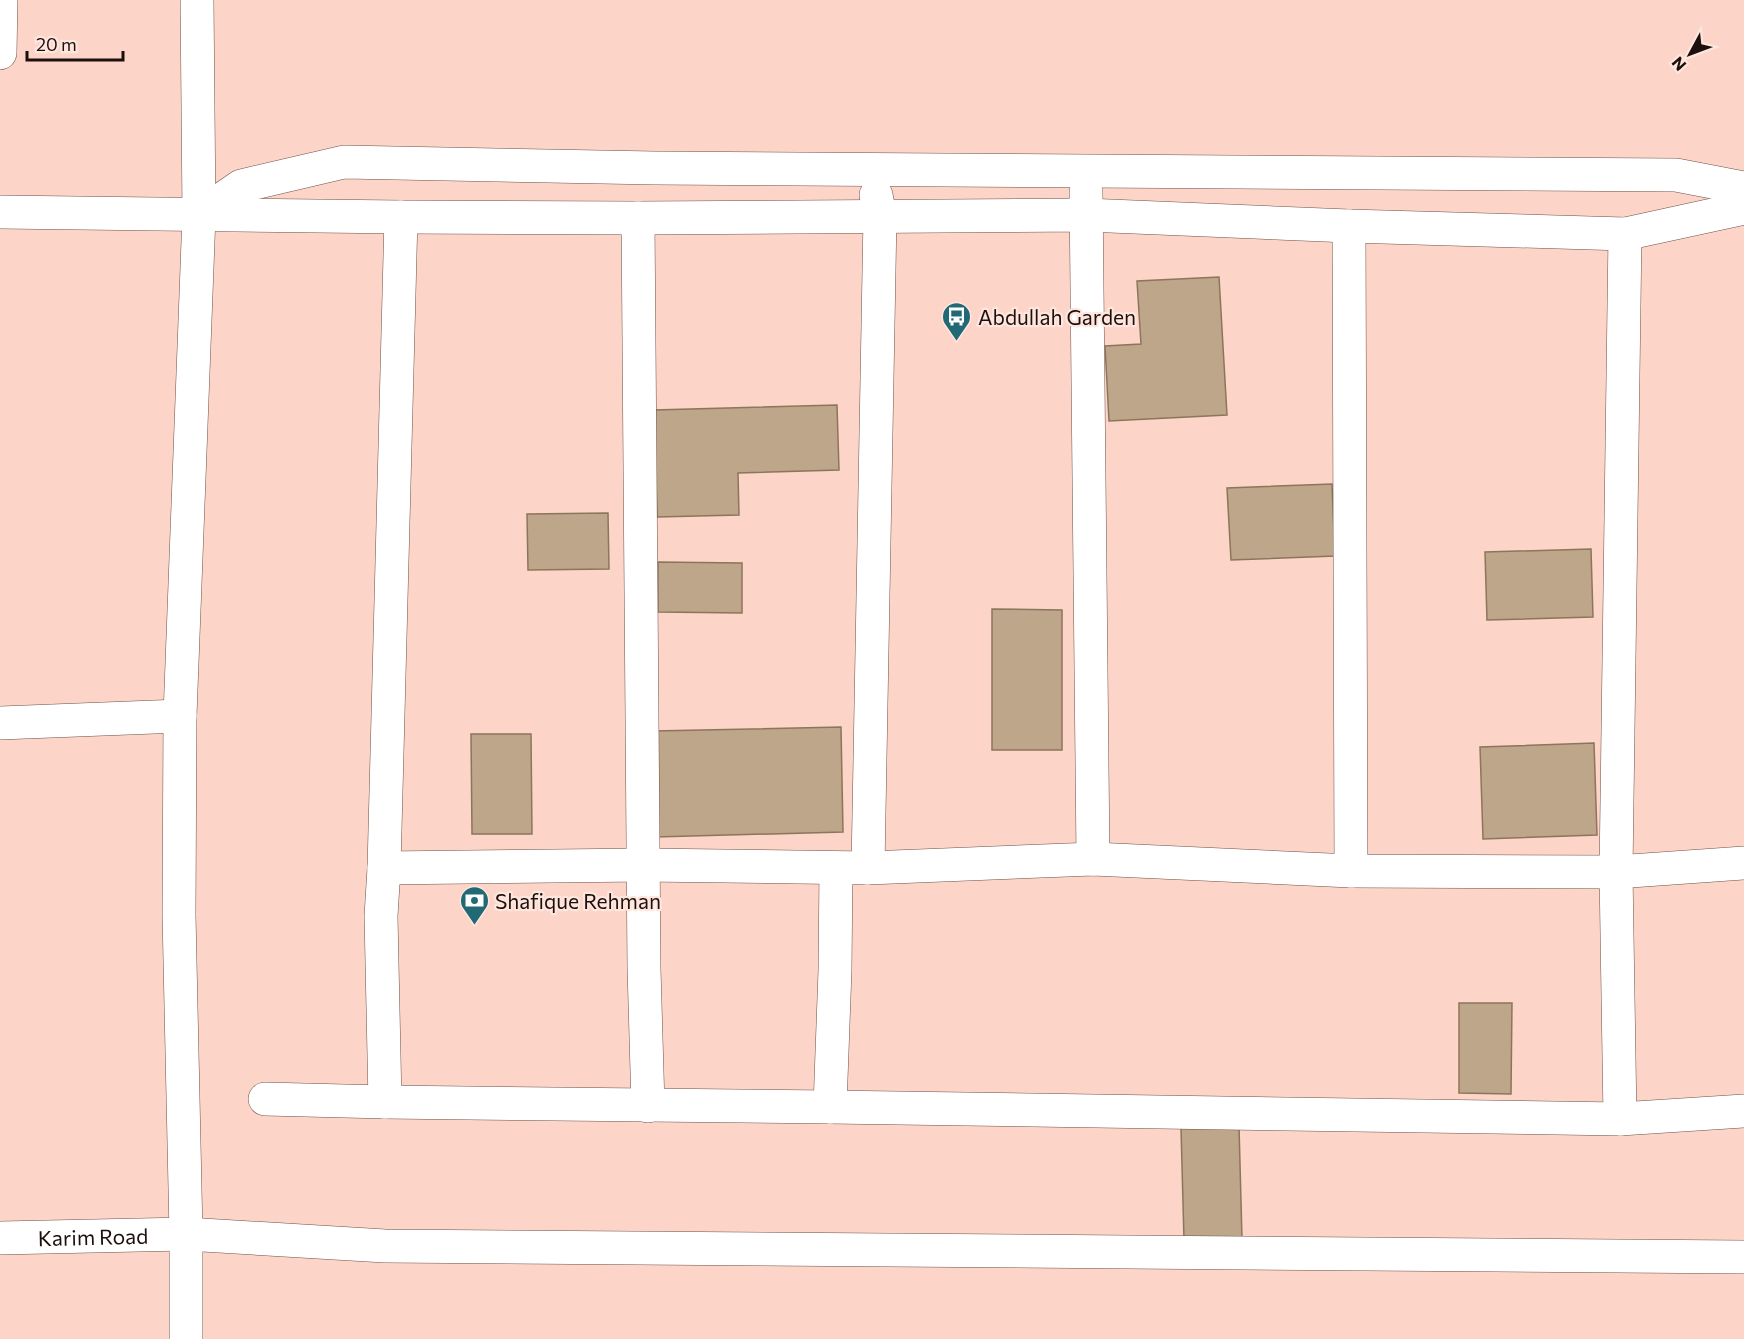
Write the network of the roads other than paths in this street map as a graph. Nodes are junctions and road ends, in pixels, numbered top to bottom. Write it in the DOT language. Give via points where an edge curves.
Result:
graph roads {
  1 [pos="1,0"];
  2 [pos="197,0"];
  3 [pos="0,38"];
  4 [pos="0,53"];
  5 [pos="872,170"];
  6 [pos="1087,170"];
  7 [pos="1744,188"];
  8 [pos="1744,208"];
  9 [pos="0,212"];
  10 [pos="199,215"];
  11 [pos="1086,215"];
  12 [pos="880,216"];
  13 [pos="401,217"];
  14 [pos="638,218"];
  15 [pos="1349,226"];
  16 [pos="1625,234"];
  17 [pos="180,716"];
  18 [pos="0,723"];
  19 [pos="1093,860"];
  20 [pos="1744,863"];
  21 [pos="644,866"];
  22 [pos="384,868"];
  23 [pos="852,868"];
  24 [pos="1351,871"];
  25 [pos="1616,872"];
  26 [pos="265,1099"];
  27 [pos="385,1102"];
  28 [pos="648,1106"];
  29 [pos="830,1107"];
  30 [pos="1744,1112"];
  31 [pos="1620,1119"];
  32 [pos="186,1234"];
  33 [pos="0,1238"];
  34 [pos="1744,1257"];
  35 [pos="186,1339"];
  1 -- 3 [label="street"];
  2 -- 10 [label="street"];
  3 -- 4 [label="street"];
  5 -- 6 [label="street"];
  5 -- 10 [label="street" via="344,162 241,186"];
  5 -- 12 [label="street"];
  6 -- 7 [label="street" via="1676,176"];
  6 -- 11 [label="street"];
  8 -- 16 [label="street"];
  9 -- 10 [label="street"];
  10 -- 13 [label="street"];
  10 -- 17 [label="street"];
  11 -- 12 [label="street"];
  11 -- 15 [label="street"];
  11 -- 19 [label="street"];
  12 -- 14 [label="street"];
  12 -- 23 [label="street"];
  13 -- 14 [label="street"];
  13 -- 22 [label="street"];
  14 -- 21 [label="street"];
  15 -- 16 [label="street"];
  15 -- 24 [label="street"];
  16 -- 25 [label="street"];
  17 -- 18 [label="street"];
  17 -- 32 [label="street" via="179,915"];
  19 -- 23 [label="street"];
  19 -- 24 [label="street"];
  20 -- 25 [label="street"];
  21 -- 22 [label="street"];
  21 -- 23 [label="street"];
  21 -- 28 [label="street"];
  22 -- 27 [label="street" via="381,916"];
  23 -- 29 [label="street" via="835,970"];
  24 -- 25 [label="street"];
  25 -- 31 [label="street"];
  26 -- 27 [label="street"];
  27 -- 28 [label="street"];
  28 -- 29 [label="street"];
  29 -- 31 [label="street"];
  30 -- 31 [label="street"];
  32 -- 33 [label="street, Karim Road"];
  32 -- 34 [label="street, Karim Road" via="386,1246"];
  32 -- 35 [label="street"];
}
